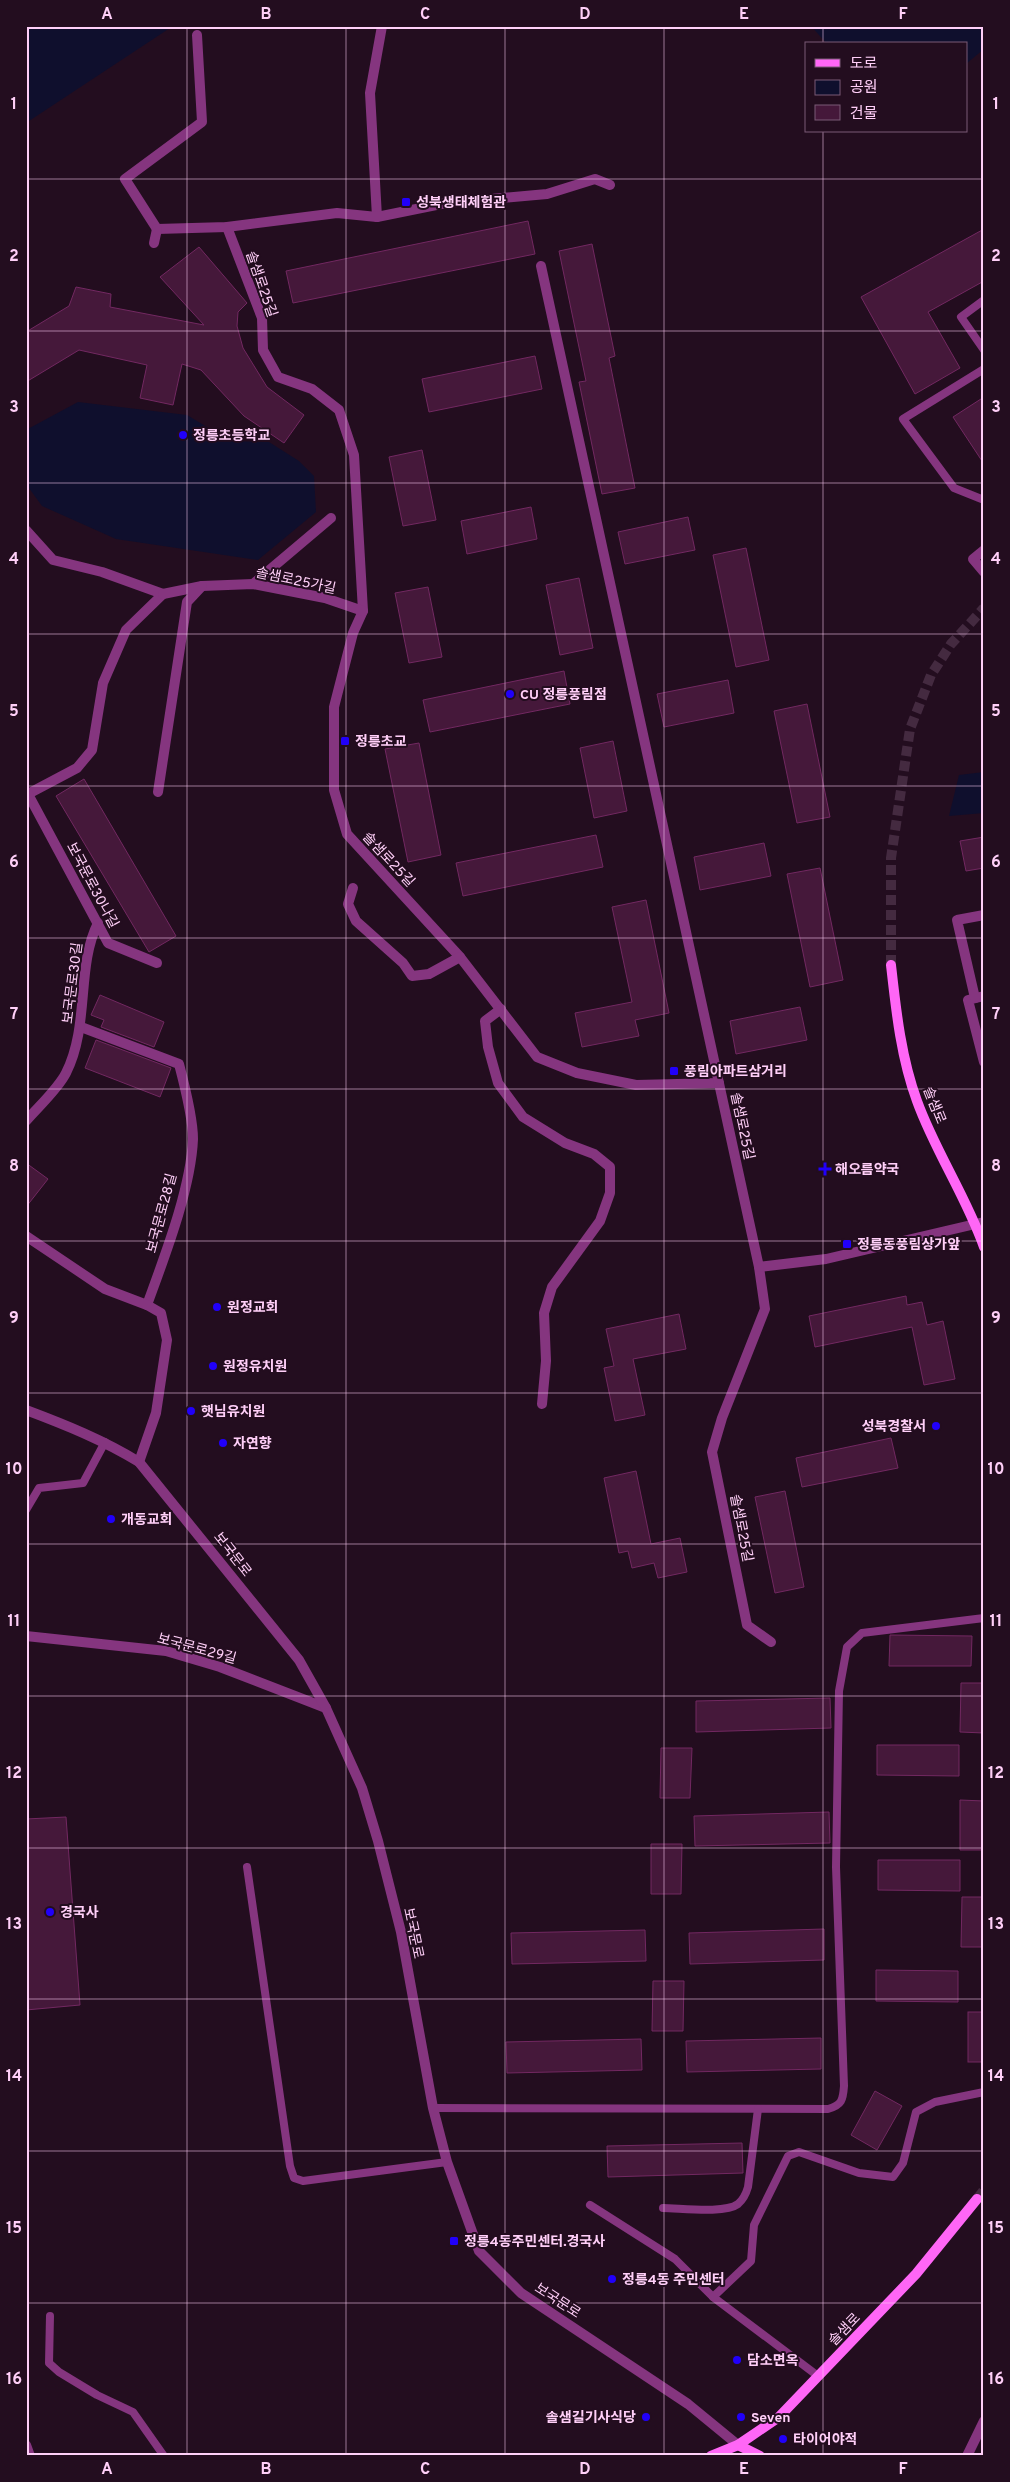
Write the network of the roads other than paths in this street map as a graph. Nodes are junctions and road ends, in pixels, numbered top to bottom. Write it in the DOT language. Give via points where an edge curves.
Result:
graph roads {
  1 [pos="382,26"];
  2 [pos="197,35"];
  3 [pos="610,184"];
  4 [pos="377,217"];
  5 [pos="227,227"];
  6 [pos="158,229"];
  7 [pos="154,243"];
  8 [pos="541,266"];
  9 [pos="984,300"];
  10 [pos="984,350"];
  11 [pos="984,369"];
  12 [pos="984,500"];
  13 [pos="331,518"];
  14 [pos="26,530"];
  15 [pos="984,550"];
  16 [pos="984,572"];
  17 [pos="253,584"];
  18 [pos="202,586"];
  19 [pos="163,594"];
  20 [pos="363,611"];
  21 [pos="158,792"];
  22 [pos="27,795"];
  23 [pos="353,888"];
  24 [pos="984,915"];
  25 [pos="98,923"];
  26 [pos="460,957"];
  27 [pos="157,963"];
  28 [pos="891,965"];
  29 [pos="980,997"];
  30 [pos="501,1009"];
  31 [pos="81,1027"];
  32 [pos="984,1062"];
  33 [pos="719,1083"];
  34 [pos="26,1121"];
  35 [pos="980,1223"];
  36 [pos="26,1236"];
  37 [pos="984,1247"];
  38 [pos="759,1267"];
  39 [pos="147,1305"];
  40 [pos="542,1404"];
  41 [pos="26,1410"];
  42 [pos="105,1442"];
  43 [pos="139,1462"];
  44 [pos="26,1510"];
  45 [pos="984,1618"];
  46 [pos="26,1636"];
  47 [pos="771,1642"];
  48 [pos="326,1708"];
  49 [pos="247,1867"];
  50 [pos="984,2092"];
  51 [pos="433,2108"];
  52 [pos="758,2109"];
  53 [pos="447,2162"];
  54 [pos="980,2200"];
  55 [pos="590,2205"];
  56 [pos="663,2208"];
  57 [pos="713,2297"];
  58 [pos="50,2316"];
  59 [pos="818,2376"];
  60 [pos="984,2422"];
  61 [pos="26,2445"];
  62 [pos="738,2445"];
  63 [pos="30,2456"];
  64 [pos="164,2456"];
  65 [pos="711,2456"];
  66 [pos="760,2456"];
  67 [pos="967,2456"];
  1 -- 4 [label="street" via="370,93"];
  2 -- 6 [label="street" via="202,122 125,179"];
  3 -- 4 [label="street" via="596,179 547,194 446,203"];
  4 -- 5 [label="street" via="337,213"];
  5 -- 6 [label="street"];
  5 -- 20 [label="street, 솔샘로25길" via="262,318 263,350 278,377 312,388 339,410 354,455"];
  6 -- 7 [label="street"];
  8 -- 33 [label="street"];
  9 -- 10 [label="lane" via="962,318"];
  11 -- 12 [label="lane" via="903,419 954,488"];
  13 -- 17 [label="street"];
  14 -- 19 [label="street" via="53,560 102,572"];
  15 -- 16 [label="street" via="973,559"];
  17 -- 18 [label="street, 솔샘로25가길"];
  17 -- 20 [label="street, 솔샘로25가길" via="325,598"];
  18 -- 19 [label="street, 솔샘로25가길"];
  18 -- 21 [label="street" via="187,602"];
  19 -- 22 [label="street" via="126,630 103,683 92,750 77,768"];
  20 -- 26 [label="street, 솔샘로25길" via="353,633 334,707 334,790 347,834"];
  22 -- 25 [label="street, 보국문로30나길"];
  23 -- 26 [label="street" via="348,904 356,921 404,963 412,976 430,974"];
  24 -- 29 [label="street" via="957,920"];
  25 -- 27 [label="street, 보국문로30나길" via="108,943"];
  25 -- 31 [label="street, 보국문로30길" via="91,938"];
  26 -- 30 [label="street, 솔샘로25길"];
  28 -- 35 [label="main road, 솔샘로" via="898,1026 916,1100"];
  29 -- 32 [label="street" via="968,1000"];
  30 -- 33 [label="street, 솔샘로25길" via="537,1057 577,1073 636,1085"];
  30 -- 40 [label="street" via="485,1021 498,1083 523,1117 565,1143 594,1154 610,1167 610,1193 600,1221 552,1287 544,1313 546,1361"];
  31 -- 34 [label="street, 보국문로30길" via="66,1074"];
  31 -- 39 [label="street, 보국문로28길" via="178,1064 182,1078 193,1138 185,1183"];
  33 -- 38 [label="street, 솔샘로25길"];
  35 -- 37 [label="main road, 솔샘로"];
  35 -- 38 [label="street" via="826,1259"];
  36 -- 39 [label="street" via="105,1289"];
  38 -- 47 [label="street, 솔샘로25길" via="765,1309 712,1452 747,1625"];
  39 -- 43 [label="street" via="161,1313 166,1340 156,1413"];
  41 -- 42 [label="street, 보국문로"];
  42 -- 43 [label="street, 보국문로"];
  42 -- 44 [label="lane" via="83,1483 39,1488"];
  43 -- 48 [label="street, 보국문로" via="299,1660"];
  45 -- 52 [label="lane" via="862,1633 847,1647 839,1691 836,1868 843,2101 828,2109"];
  46 -- 48 [label="street, 보국문로29길" via="166,1651 220,1667"];
  48 -- 51 [label="street, 보국문로" via="362,1788 378,1841 401,1932"];
  49 -- 53 [label="lane" via="294,2178 304,2182"];
  50 -- 57 [label="lane" via="936,2102 916,2112 903,2163 893,2177 859,2173 799,2152 788,2156 754,2225 752,2261"];
  51 -- 52 [label="lane"];
  51 -- 53 [label="street, 보국문로"];
  52 -- 56 [label="lane" via="748,2187 738,2205 727,2209"];
  53 -- 62 [label="street, 보국문로" via="478,2251 521,2293 680,2398"];
  54 -- 59 [label="main road, 솔샘로" via="916,2274"];
  55 -- 57 [label="lane" via="675,2259"];
  57 -- 59 [label="lane"];
  58 -- 64 [label="lane" via="49,2363 97,2395 133,2412"];
  59 -- 62 [label="main road, 솔샘로" via="779,2417"];
  60 -- 67 [label="street"];
  61 -- 63 [label="street"];
  62 -- 65 [label="main road, 솔샘로"];
  62 -- 66 [label="main road, 보국문로"];
}
